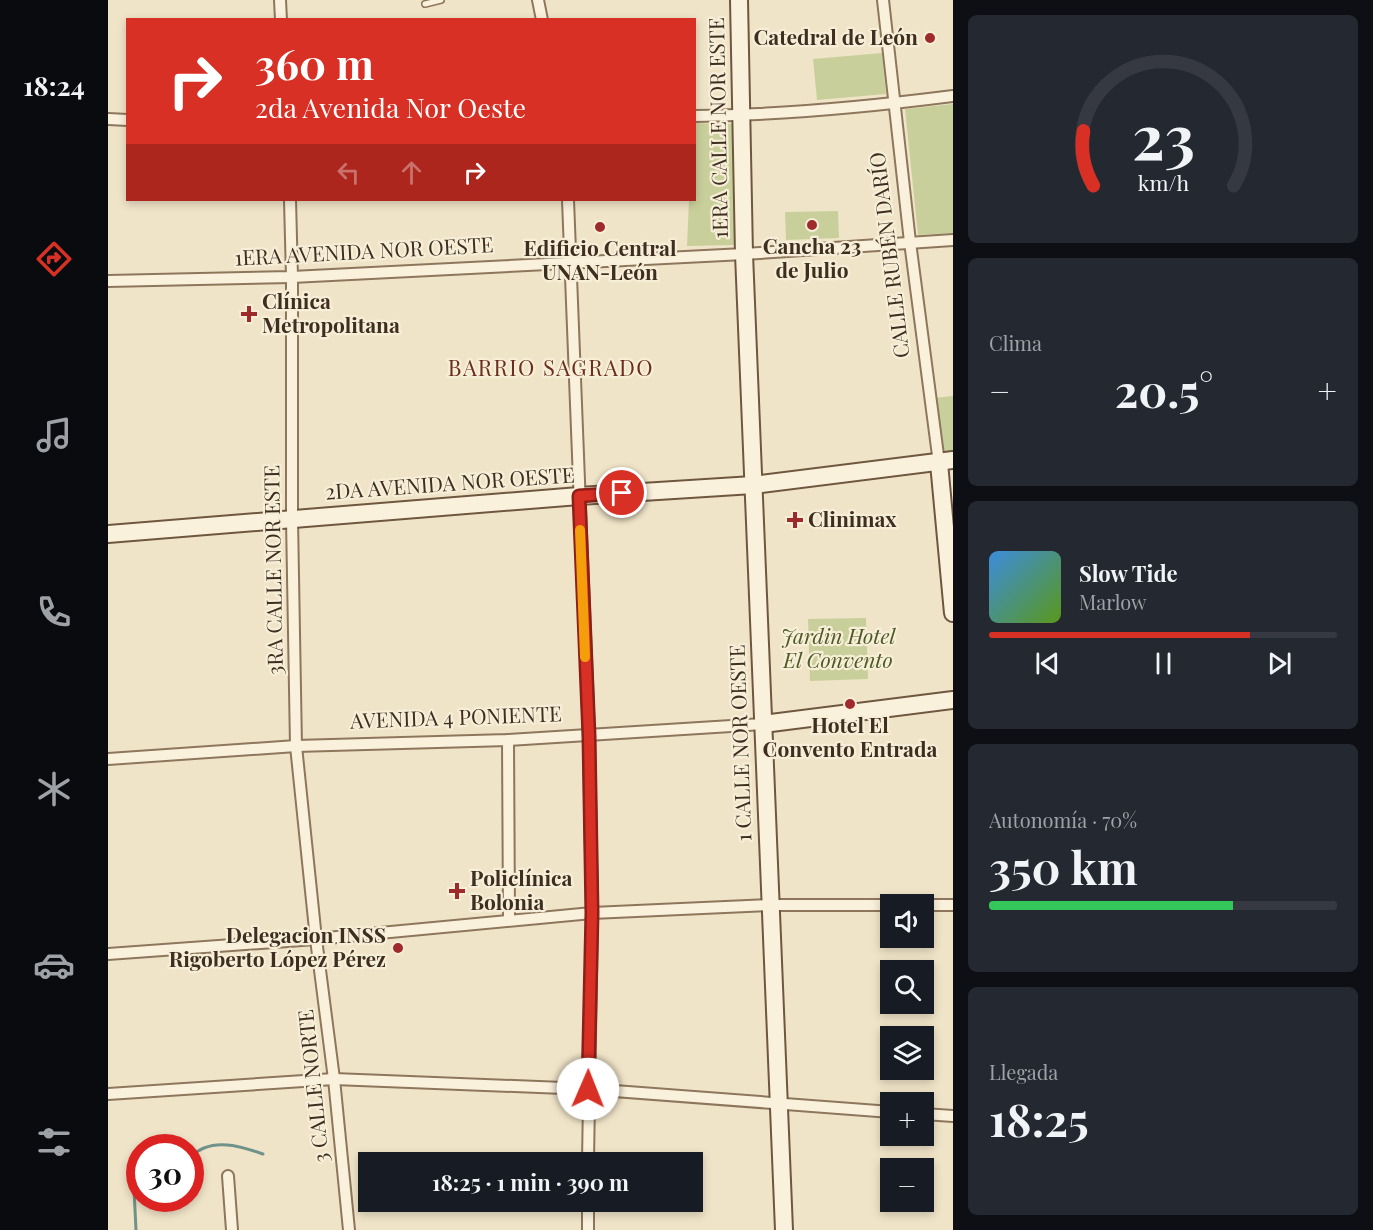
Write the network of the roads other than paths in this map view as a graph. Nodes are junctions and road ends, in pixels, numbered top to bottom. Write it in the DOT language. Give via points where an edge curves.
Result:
graph roads {
  1 [pos="280,0"];
  2 [pos="441,0"];
  3 [pos="538,0"];
  4 [pos="738,0"];
  5 [pos="883,0"];
  6 [pos="424,4"];
  7 [pos="281,18"];
  8 [pos="542,18"];
  9 [pos="953,96"];
  10 [pos="895,104"];
  11 [pos="740,115"];
  12 [pos="696,116"];
  13 [pos="108,119"];
  14 [pos="126,120"];
  15 [pos="290,201"];
  16 [pos="568,201"];
  17 [pos="953,240"];
  18 [pos="910,242"];
  19 [pos="744,254"];
  20 [pos="570,262"];
  21 [pos="292,277"];
  22 [pos="108,281"];
  23 [pos="946,462"];
  24 [pos="753,485"];
  25 [pos="579,496"];
  26 [pos="292,519"];
  27 [pos="108,534"];
  28 [pos="953,612"];
  29 [pos="950,701"];
  30 [pos="763,724"];
  31 [pos="589,736"];
  32 [pos="508,740"];
  33 [pos="296,746"];
  34 [pos="108,759"];
  35 [pos="771,905"];
  36 [pos="880,905"];
  37 [pos="934,905"];
  38 [pos="953,905"];
  39 [pos="592,913"];
  40 [pos="509,920"];
  41 [pos="316,939"];
  42 [pos="108,954"];
  43 [pos="334,1079"];
  44 [pos="588,1089"];
  45 [pos="108,1094"];
  46 [pos="779,1104"];
  47 [pos="880,1111"];
  48 [pos="934,1115"];
  49 [pos="953,1116"];
  50 [pos="588,1152"];
  51 [pos="228,1176"];
  52 [pos="588,1212"];
  53 [pos="232,1230"];
  54 [pos="349,1230"];
  55 [pos="588,1230"];
  56 [pos="784,1230"];
  1 -- 7 [label="street"];
  2 -- 6 [label="lane"];
  3 -- 8 [label="street"];
  4 -- 11 [label="street, 1ERA CALLE NOR ESTE"];
  5 -- 10 [label="street, CALLE RUBÉN DARÍO"];
  9 -- 10 [label="street"];
  10 -- 11 [label="street"];
  10 -- 18 [label="street, CALLE RUBÉN DARÍO"];
  11 -- 12 [label="street"];
  11 -- 19 [label="street, 1ERA CALLE NOR ESTE"];
  13 -- 14 [label="street"];
  15 -- 21 [label="street, 3RA CALLE NOR ESTE"];
  16 -- 20 [label="street"];
  17 -- 18 [label="street, 1ERA AVENIDA NOR OESTE"];
  18 -- 19 [label="street, 1ERA AVENIDA NOR OESTE"];
  18 -- 23 [label="street, CALLE RUBÉN DARÍO"];
  19 -- 20 [label="street, 1ERA AVENIDA NOR OESTE"];
  19 -- 24 [label="street, 1 CALLE NOR OESTE"];
  20 -- 21 [label="street, 1ERA AVENIDA NOR OESTE"];
  20 -- 25 [label="street"];
  21 -- 22 [label="street, 1ERA AVENIDA NOR OESTE"];
  21 -- 26 [label="street, 3RA CALLE NOR ESTE"];
  23 -- 24 [label="street, 2DA AVENIDA NOR OESTE"];
  23 -- 28 [label="street, CALLE RUBÉN DARÍO"];
  24 -- 25 [label="street, 2DA AVENIDA NOR OESTE"];
  24 -- 30 [label="street, 1 CALLE NOR OESTE"];
  25 -- 26 [label="street, 2DA AVENIDA NOR OESTE"];
  25 -- 31 [label="street"];
  26 -- 27 [label="street, 2DA AVENIDA NOR OESTE"];
  26 -- 33 [label="street, 3RA CALLE NOR ESTE"];
  29 -- 30 [label="street, AVENIDA 4 PONIENTE"];
  30 -- 31 [label="street, AVENIDA 4 PONIENTE"];
  30 -- 35 [label="street, 1 CALLE NOR OESTE"];
  31 -- 32 [label="street, AVENIDA 4 PONIENTE"];
  31 -- 39 [label="street"];
  32 -- 33 [label="street, AVENIDA 4 PONIENTE"];
  32 -- 40 [label="street"];
  33 -- 34 [label="street, AVENIDA 4 PONIENTE"];
  33 -- 41 [label="street, 3RA CALLE NOR ESTE"];
  35 -- 36 [label="street"];
  35 -- 39 [label="street"];
  35 -- 46 [label="street, 1 CALLE NOR OESTE"];
  37 -- 38 [label="street"];
  39 -- 40 [label="street"];
  39 -- 44 [label="street"];
  40 -- 41 [label="street"];
  41 -- 42 [label="street"];
  41 -- 43 [label="street, 3 CALLE NORTE"];
  43 -- 44 [label="street"];
  43 -- 45 [label="street"];
  43 -- 54 [label="street, 3 CALLE NORTE"];
  44 -- 46 [label="street"];
  44 -- 50 [label="street"];
  46 -- 47 [label="street"];
  46 -- 56 [label="street, 1 CALLE NOR OESTE"];
  48 -- 49 [label="street"];
  51 -- 53 [label="street"];
  52 -- 55 [label="street"];
}
